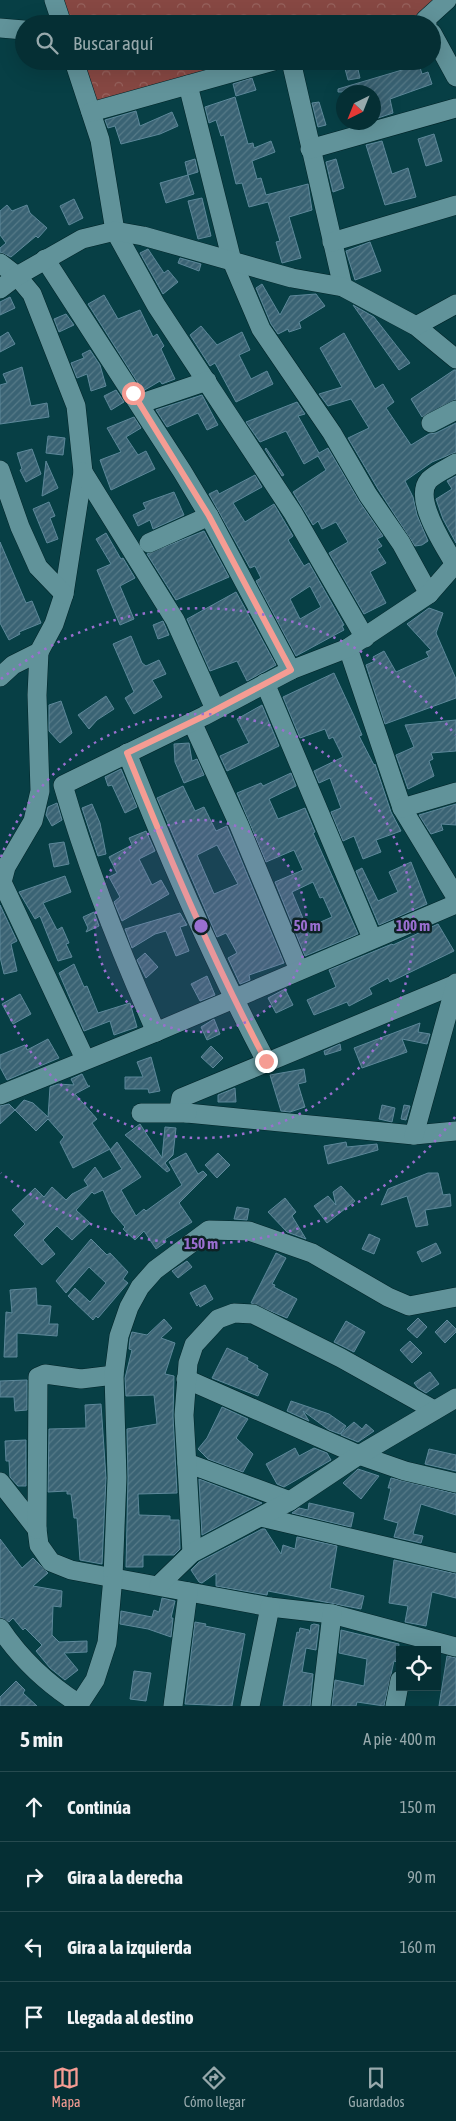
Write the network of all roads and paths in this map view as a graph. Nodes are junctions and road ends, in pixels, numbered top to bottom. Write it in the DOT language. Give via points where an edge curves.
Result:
graph roads {
  1 [pos="54,0"];
  2 [pos="447,0"];
  3 [pos="59,15"];
  4 [pos="433,15"];
  5 [pos="0,28"];
  6 [pos="15,29"];
  7 [pos="441,53"];
  8 [pos="77,70"];
  9 [pos="241,70"];
  10 [pos="294,70"];
  11 [pos="456,78"];
  12 [pos="188,85"];
  13 [pos="456,108"];
  14 [pos="91,112"];
  15 [pos="310,149"];
  16 [pos="456,205"];
  17 [pos="115,231"];
  18 [pos="332,242"];
  19 [pos="45,259"];
  20 [pos="232,261"];
  21 [pos="0,263"];
  22 [pos="17,276"];
  23 [pos="343,287"];
  24 [pos="0,288"];
  25 [pos="456,304"];
  26 [pos="416,326"];
  27 [pos="456,359"];
  28 [pos="207,381"];
  29 [pos="139,404"];
  30 [pos="456,410"];
  31 [pos="431,423"];
  32 [pos="456,463"];
  33 [pos="0,470"];
  34 [pos="83,472"];
  35 [pos="209,516"];
  36 [pos="149,543"];
  37 [pos="456,565"];
  38 [pos="64,594"];
  39 [pos="429,594"];
  40 [pos="364,638"];
  41 [pos="348,648"];
  42 [pos="39,652"];
  43 [pos="291,670"];
  44 [pos="0,677"];
  45 [pos="265,683"];
  46 [pos="215,709"];
  47 [pos="192,722"];
  48 [pos="127,753"];
  49 [pos="456,792"];
  50 [pos="402,808"];
  51 [pos="456,897"];
  52 [pos="456,904"];
  53 [pos="372,938"];
  54 [pos="299,970"];
  55 [pos="456,984"];
  56 [pos="233,999"];
  57 [pos="156,1032"];
  58 [pos="85,1059"];
  59 [pos="266,1061"];
  60 [pos="0,1095"];
  61 [pos="141,1113"];
  62 [pos="187,1113"];
  63 [pos="456,1131"];
  64 [pos="414,1135"];
  65 [pos="456,1298"];
  66 [pos="114,1375"];
  67 [pos="186,1379"];
  68 [pos="455,1400"];
  69 [pos="434,1410"];
  70 [pos="359,1455"];
  71 [pos="187,1463"];
  72 [pos="0,1482"];
  73 [pos="456,1483"];
  74 [pos="290,1501"];
  75 [pos="261,1517"];
  76 [pos="36,1529"];
  77 [pos="192,1552"];
  78 [pos="456,1563"];
  79 [pos="113,1577"];
  80 [pos="159,1585"];
  81 [pos="188,1592"];
  82 [pos="270,1607"];
  83 [pos="332,1614"];
  84 [pos="3,1641"];
  85 [pos="406,1642"];
  86 [pos="456,1647"];
  87 [pos="398,1691"];
  88 [pos="79,1705"];
  89 [pos="172,1706"];
  90 [pos="250,1706"];
  91 [pos="321,1706"];
  92 [pos="395,1706"];
  1 -- 3 [label="street"];
  2 -- 4 [label="street"];
  5 -- 6 [label="street"];
  7 -- 11 [label="street"];
  8 -- 14 [label="street"];
  9 -- 12 [label="street"];
  10 -- 15 [label="street"];
  12 -- 14 [label="street"];
  12 -- 20 [label="street"];
  13 -- 15 [label="street"];
  14 -- 17 [label="street" via="100,140"];
  15 -- 18 [label="street"];
  16 -- 18 [label="street"];
  17 -- 19 [label="street" via="82,238"];
  17 -- 20 [label="street"];
  17 -- 28 [label="street" via="156,305"];
  18 -- 23 [label="street"];
  19 -- 22 [label="street"];
  19 -- 29 [label="street"];
  20 -- 23 [label="street" via="292,278"];
  20 -- 39 [label="street" via="261,330 332,433"];
  21 -- 22 [label="street"];
  22 -- 24 [label="street"];
  22 -- 34 [label="street" via="32,294 76,406"];
  23 -- 26 [label="street"];
  25 -- 26 [label="street"];
  26 -- 27 [label="street"];
  28 -- 29 [label="street"];
  28 -- 40 [label="street" via="293,513"];
  29 -- 35 [label="street"];
  30 -- 31 [label="street"];
  32 -- 37 [label="street" via="429,481 424,494 430,522"];
  33 -- 38 [label="street" via="38,567"];
  34 -- 38 [label="street"];
  34 -- 46 [label="street" via="175,620"];
  35 -- 36 [label="street"];
  35 -- 43 [label="street"];
  37 -- 39 [label="street"];
  38 -- 42 [label="street" via="54,624"];
  39 -- 40 [label="street"];
  40 -- 41 [label="street"];
  41 -- 43 [label="street"];
  41 -- 50 [label="street"];
  42 -- 44 [label="street" via="13,665"];
  42 -- 58 [label="street" via="40,791 33,821 6,867 2,882"];
  43 -- 45 [label="street"];
  45 -- 46 [label="street"];
  45 -- 53 [label="street"];
  46 -- 47 [label="street"];
  47 -- 48 [label="street"];
  47 -- 54 [label="street"];
  48 -- 56 [label="street"];
  48 -- 57 [label="street" via="63,786 103,909"];
  49 -- 50 [label="street"];
  50 -- 51 [label="street"];
  52 -- 53 [label="street"];
  53 -- 54 [label="street"];
  54 -- 56 [label="street"];
  55 -- 59 [label="street"];
  55 -- 64 [label="street"];
  56 -- 57 [label="street"];
  56 -- 59 [label="street"];
  57 -- 58 [label="street"];
  58 -- 60 [label="street"];
  59 -- 62 [label="street" via="181,1098 178,1109"];
  61 -- 62 [label="street"];
  62 -- 64 [label="street"];
  63 -- 64 [label="street"];
  65 -- 66 [label="street" via="409,1306 312,1254 249,1231 209,1230 155,1270 140,1287 119,1336"];
  66 -- 76 [label="street" via="80,1379 45,1374 38,1377"];
  66 -- 79 [label="street" via="117,1478"];
  67 -- 69 [label="street" via="194,1345 218,1319 234,1313 253,1314"];
  67 -- 70 [label="street"];
  67 -- 71 [label="street"];
  68 -- 69 [label="street"];
  69 -- 70 [label="street"];
  70 -- 73 [label="street" via="405,1471"];
  70 -- 74 [label="street"];
  71 -- 74 [label="street"];
  71 -- 77 [label="street"];
  72 -- 76 [label="street"];
  74 -- 75 [label="street"];
  75 -- 77 [label="street"];
  75 -- 78 [label="street"];
  76 -- 79 [label="street" via="40,1545 51,1562 71,1570"];
  77 -- 80 [label="street"];
  79 -- 80 [label="street"];
  79 -- 88 [label="street" via="107,1643 94,1680"];
  80 -- 81 [label="street"];
  81 -- 82 [label="street"];
  81 -- 89 [label="street"];
  82 -- 83 [label="street"];
  82 -- 90 [label="street"];
  83 -- 85 [label="street"];
  83 -- 91 [label="street"];
  84 -- 88 [label="street"];
  85 -- 86 [label="street"];
  87 -- 92 [label="street"];
}
